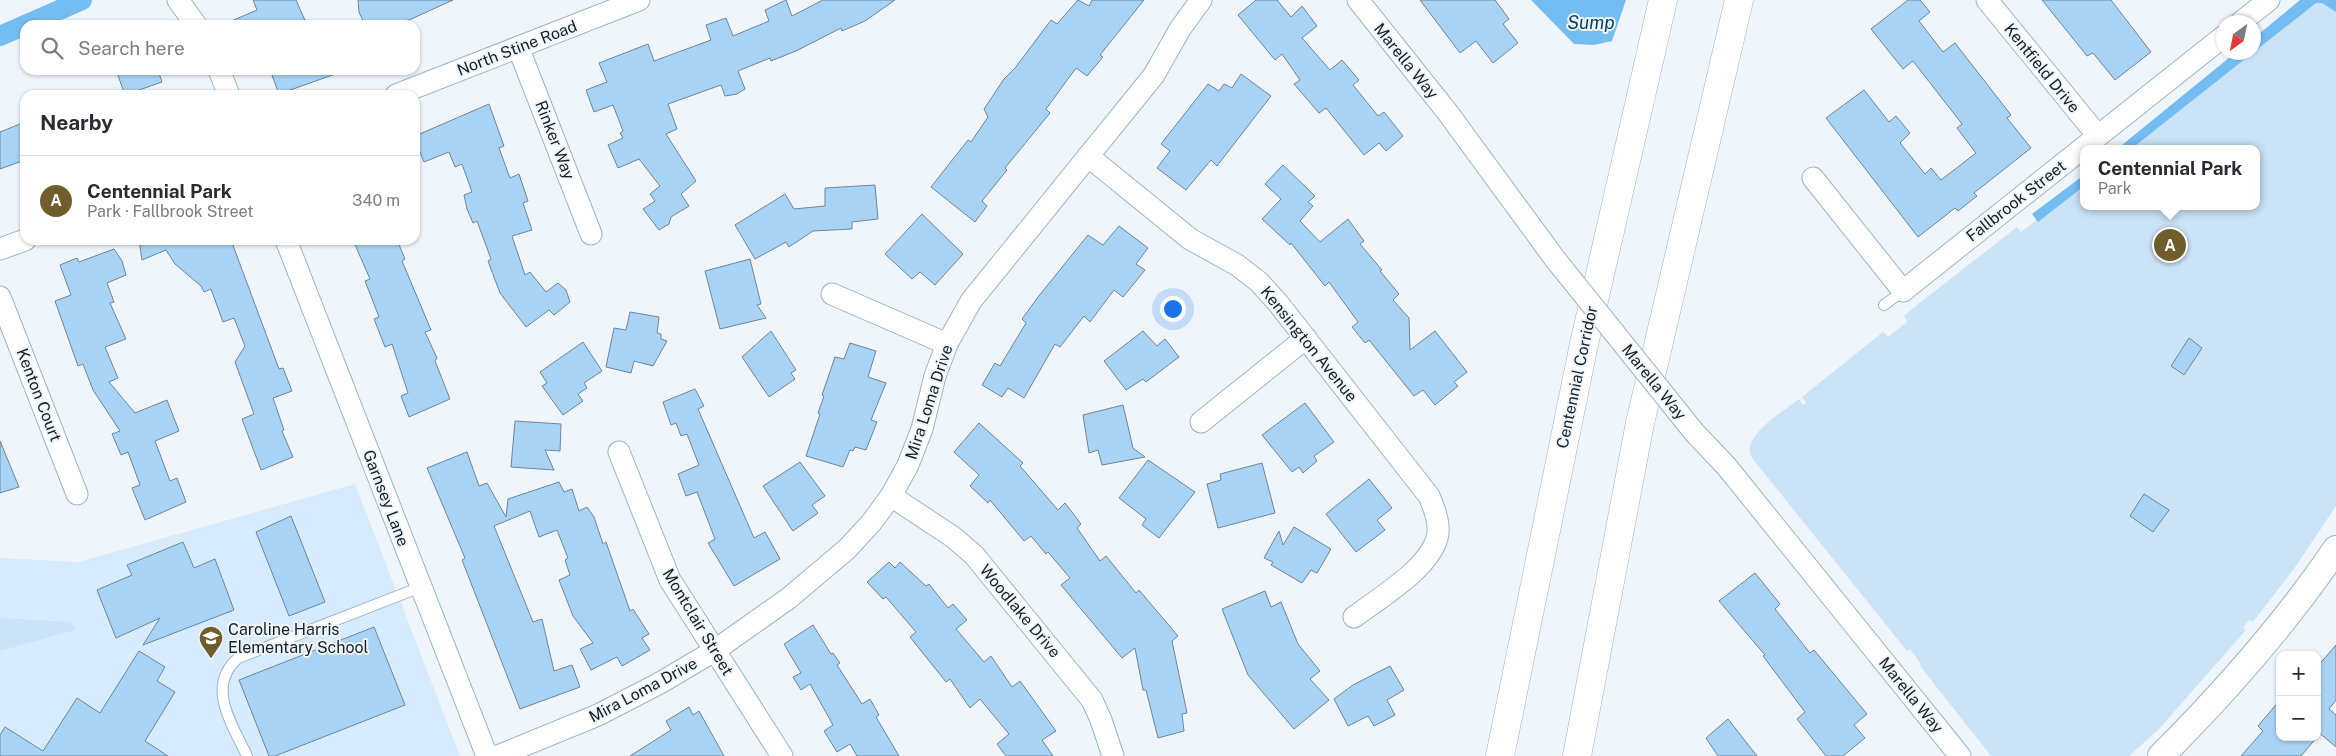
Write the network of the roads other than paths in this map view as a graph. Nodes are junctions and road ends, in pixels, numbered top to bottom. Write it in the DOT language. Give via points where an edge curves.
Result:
graph roads {
  1 [pos="178,0"];
  2 [pos="639,0"];
  3 [pos="1200,0"];
  4 [pos="1358,0"];
  5 [pos="1663,0"];
  6 [pos="1739,0"];
  7 [pos="1987,0"];
  8 [pos="2269,0"];
  9 [pos="2250,15"];
  10 [pos="192,20"];
  11 [pos="2216,42"];
  12 [pos="518,47"];
  13 [pos="221,75"];
  14 [pos="227,90"];
  15 [pos="409,90"];
  16 [pos="2098,136"];
  17 [pos="2087,145"];
  18 [pos="2080,150"];
  19 [pos="1088,156"];
  20 [pos="1813,178"];
  21 [pos="591,234"];
  22 [pos="20,242"];
  23 [pos="288,245"];
  24 [pos="0,249"];
  25 [pos="1903,291"];
  26 [pos="832,294"];
  27 [pos="0,297"];
  28 [pos="1884,305"];
  29 [pos="1306,338"];
  30 [pos="947,344"];
  31 [pos="1201,422"];
  32 [pos="619,452"];
  33 [pos="77,494"];
  34 [pos="891,496"];
  35 [pos="2336,549"];
  36 [pos="421,587"];
  37 [pos="1354,616"];
  38 [pos="714,651"];
  39 [pos="247,756"];
  40 [pos="487,756"];
  41 [pos="498,756"];
  42 [pos="782,756"];
  43 [pos="1113,756"];
  44 [pos="1500,756"];
  45 [pos="1577,756"];
  46 [pos="1960,756"];
  47 [pos="2161,756"];
  1 -- 10 [label="street"];
  2 -- 12 [label="street, North Stine Road"];
  3 -- 19 [label="street, Mira Loma Drive" via="1154,75"];
  4 -- 46 [label="street, Marella Way, bridge" via="1448,113 1555,259"];
  5 -- 44 [label="highway, Centennial Corridor" via="1582,354"];
  6 -- 45 [label="highway" via="1640,422"];
  7 -- 16 [label="street, Kentfield Drive"];
  8 -- 9 [label="street"];
  11 -- 16 [label="street, Fallbrook Street"];
  12 -- 15 [label="street, North Stine Road"];
  12 -- 21 [label="street, Rinker Way"];
  13 -- 14 [label="street"];
  16 -- 17 [label="street, Fallbrook Street"];
  18 -- 25 [label="street, Fallbrook Street"];
  19 -- 29 [label="street, Kensington Avenue" via="1190,238 1237,265 1259,282"];
  19 -- 30 [label="street, Mira Loma Drive" via="971,301"];
  20 -- 25 [label="street"];
  22 -- 24 [label="street"];
  23 -- 36 [label="street, Garnsey Lane"];
  25 -- 28 [label="lane"];
  26 -- 30 [label="street"];
  27 -- 33 [label="street, Kenton Court"];
  29 -- 31 [label="street"];
  29 -- 37 [label="street, Kensington Avenue" via="1429,496 1437,519 1438,534 1422,563"];
  30 -- 34 [label="street, Mira Loma Drive" via="922,429"];
  32 -- 38 [label="street, Montclair Street" via="670,580"];
  34 -- 38 [label="street, Mira Loma Drive" via="846,549 789,598"];
  34 -- 43 [label="street, Woodlake Drive" via="953,536 974,555 1092,700"];
  35 -- 47 [label="street" via="2252,660"];
  36 -- 39 [label="lane" via="238,658 224,680 222,699"];
  36 -- 40 [label="street, Garnsey Lane"];
  38 -- 41 [label="street, Mira Loma Drive" via="598,715"];
  38 -- 42 [label="street, Montclair Street"];
}
